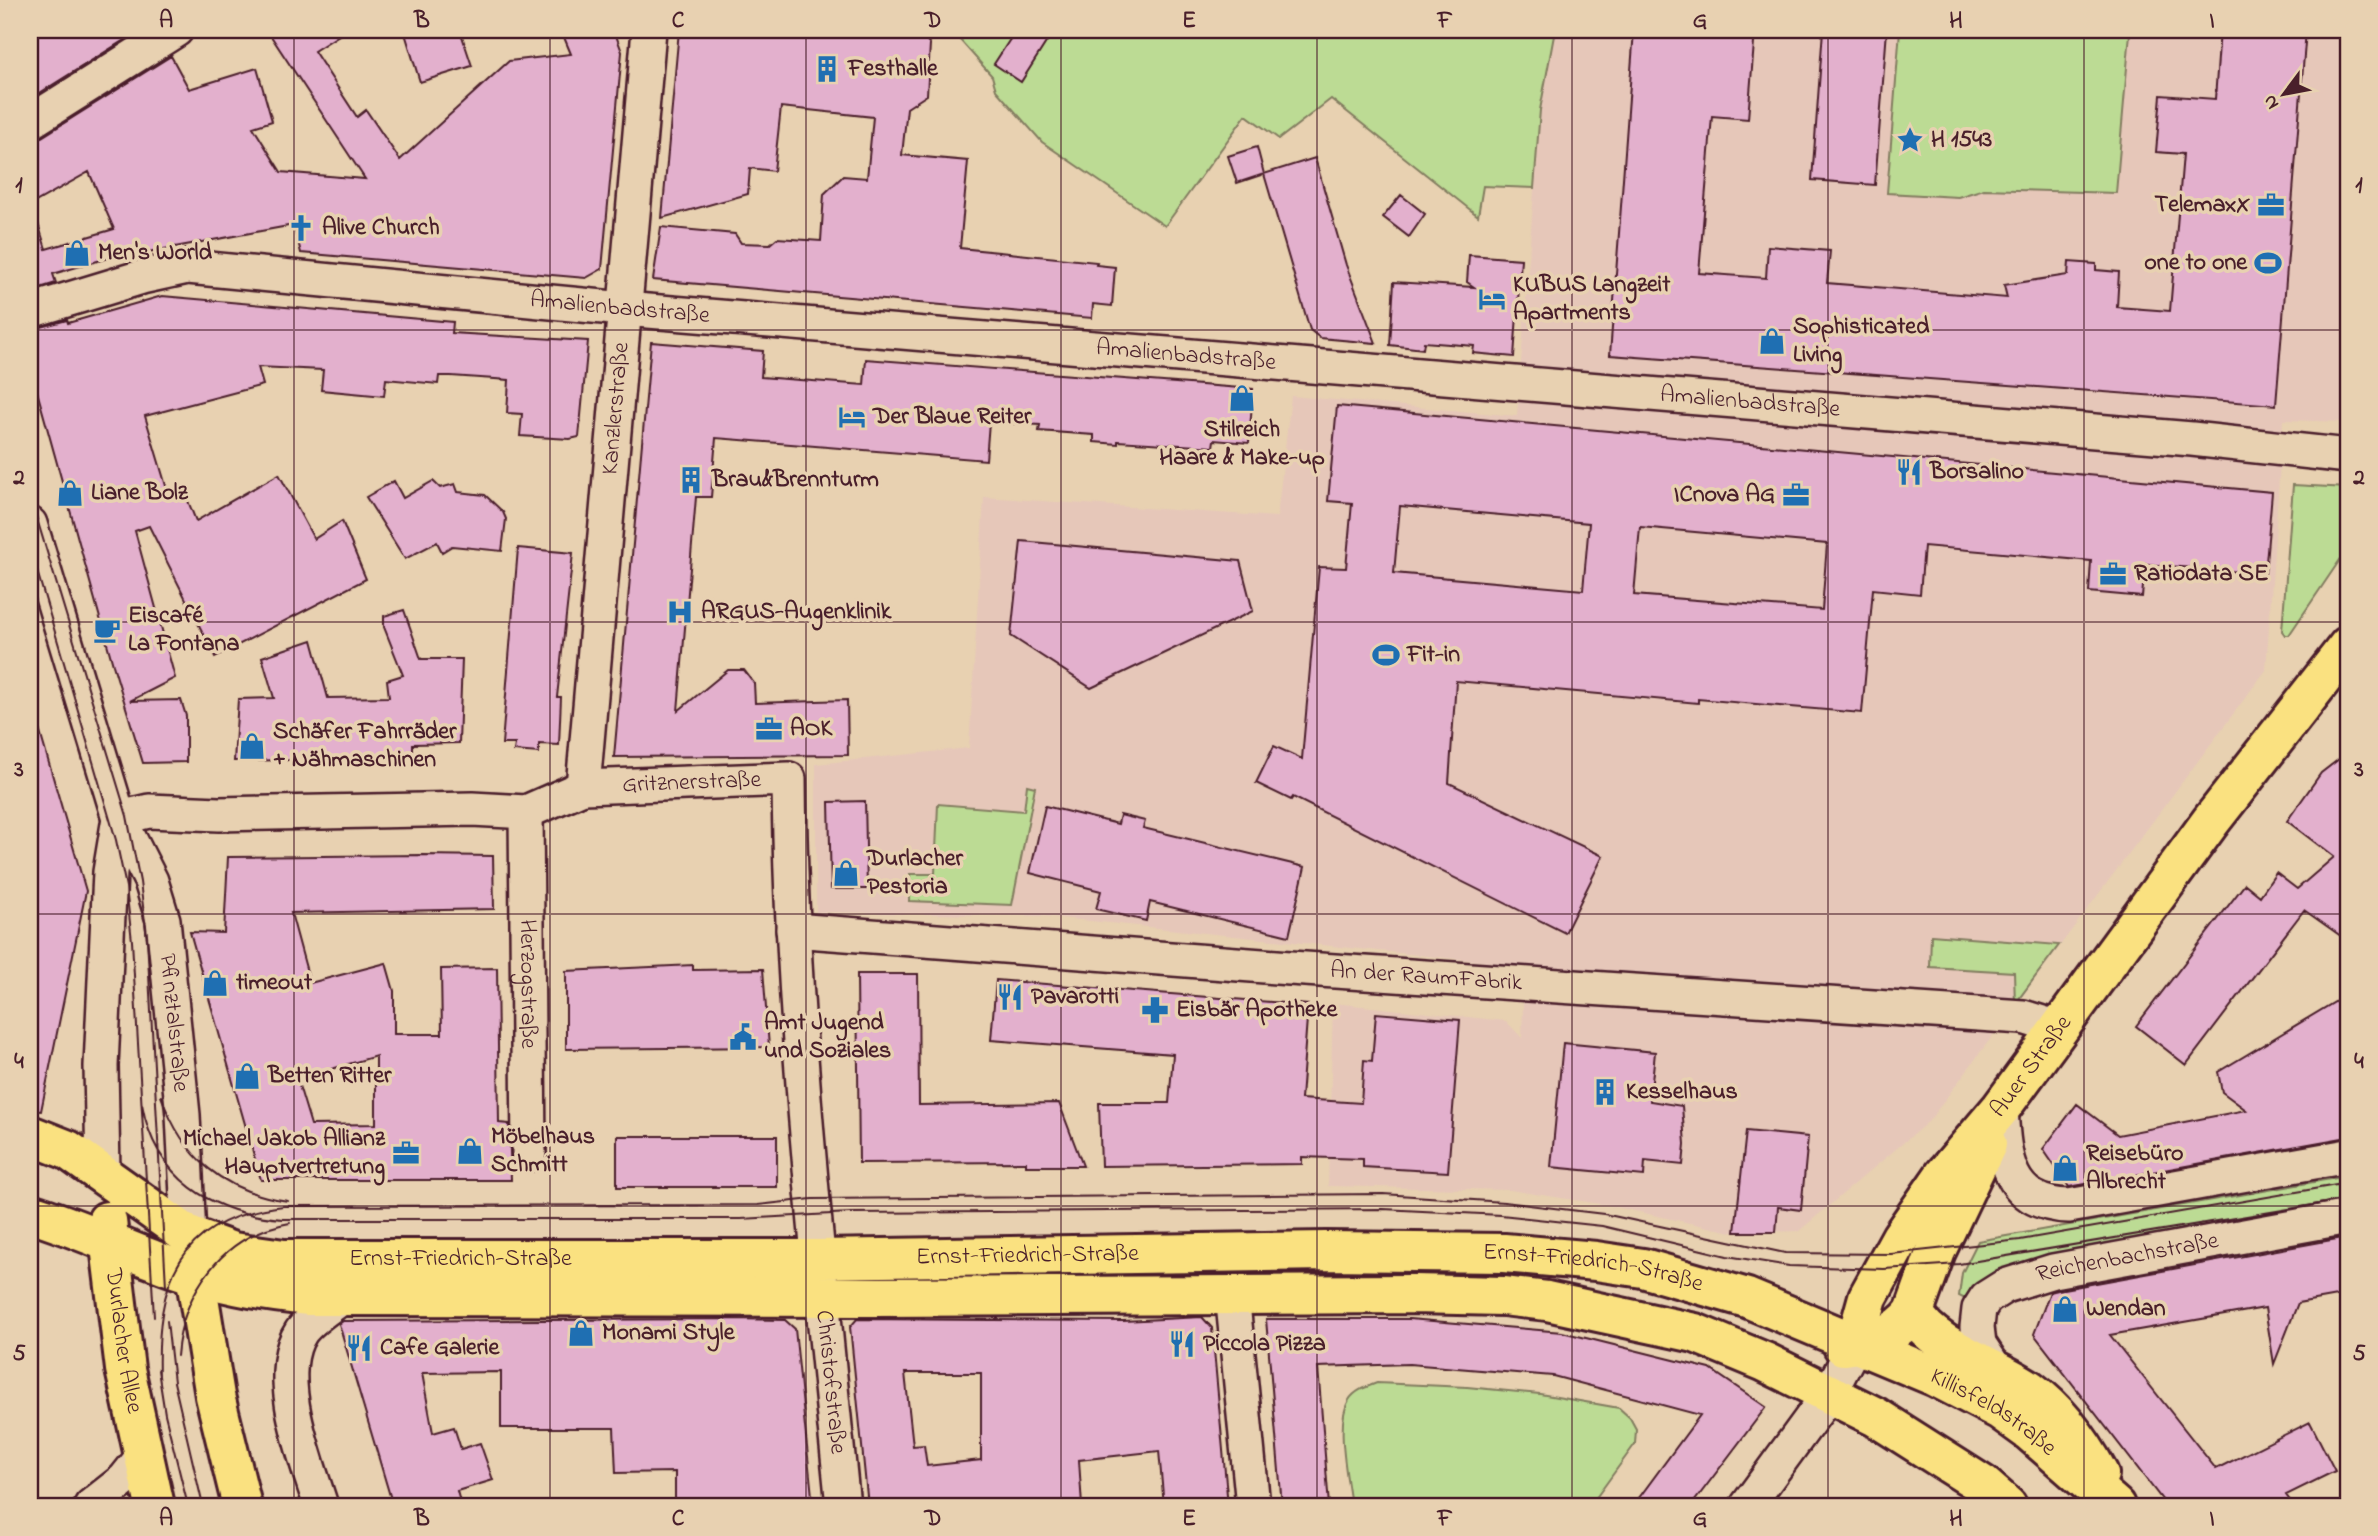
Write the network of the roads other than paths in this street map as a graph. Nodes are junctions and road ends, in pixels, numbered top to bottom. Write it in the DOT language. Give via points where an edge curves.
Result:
graph roads {
  1 [pos="176,30"];
  2 [pos="649,30"];
  3 [pos="30,122"];
  4 [pos="624,309"];
  5 [pos="30,311"];
  6 [pos="2348,456"];
  7 [pos="30,524"];
  8 [pos="2348,646"];
  9 [pos="583,787"];
  10 [pos="526,812"];
  11 [pos="119,818"];
  12 [pos="793,930"];
  13 [pos="2059,1028"];
  14 [pos="2001,1108"];
  15 [pos="30,1135"];
  16 [pos="528,1154"];
  17 [pos="2348,1156"];
  18 [pos="103,1173"];
  19 [pos="30,1213"];
  20 [pos="2348,1217"];
  21 [pos="108,1240"];
  22 [pos="1504,1253"];
  23 [pos="192,1254"];
  24 [pos="818,1259"];
  25 [pos="1232,1293"];
  26 [pos="1503,1296"];
  27 [pos="342,1297"];
  28 [pos="822,1297"];
  29 [pos="1547,1301"];
  30 [pos="1914,1312"];
  31 [pos="1855,1344"];
  32 [pos="1994,1367"];
  33 [pos="1829,1394"];
  34 [pos="144,1455"];
  35 [pos="91,1506"];
  36 [pos="155,1506"];
  37 [pos="242,1506"];
  38 [pos="321,1506"];
  39 [pos="843,1506"];
  40 [pos="1253,1506"];
  41 [pos="1747,1506"];
  42 [pos="2007,1506"];
  43 [pos="2116,1506"];
  1 -- 3 [label="street"];
  2 -- 4 [label="street, Kanzlerstraße"];
  4 -- 5 [label="street, Amalienbadstraße" via="188,267"];
  4 -- 6 [label="street, Amalienbadstraße" via="2192,439"];
  4 -- 9 [label="street, Kanzlerstraße"];
  7 -- 11 [label="street, Pfinztalstraße"];
  8 -- 13 [label="main road, Auer Straße" via="2211,821"];
  9 -- 10 [label="street, Gritznerstraße"];
  9 -- 12 [label="street, Gritznerstraße" via="789,779"];
  10 -- 11 [label="street, Gritznerstraße" via="149,811"];
  10 -- 16 [label="street, Herzogstraße"];
  11 -- 18 [label="street, Pfinztalstraße" via="110,872 100,1066"];
  11 -- 23 [label="street, Pfinztalstraße" via="151,881 163,920"];
  12 -- 13 [label="street, An der RaumFabrik" via="2023,1017"];
  12 -- 24 [label="street, Gritznerstraße"];
  13 -- 14 [label="main road, Auer Straße"];
  14 -- 17 [label="street" via="2007,1169 2031,1197 2050,1205 2069,1206"];
  14 -- 30 [label="main road" via="1936,1251"];
  14 -- 31 [label="main road, Auer Straße" via="1944,1175 1901,1237 1868,1297"];
  15 -- 18 [label="main road" via="50,1141"];
  18 -- 21 [label="main road, Durlacher Allee"];
  18 -- 23 [label="main road"];
  19 -- 21 [label="main road"];
  20 -- 32 [label="street, Reichenbachstraße" via="2053,1271 2005,1286 1986,1298 1979,1309 1979,1344"];
  21 -- 23 [label="main road" via="150,1259"];
  21 -- 34 [label="main road, Durlacher Allee" via="125,1369"];
  22 -- 24 [label="main road, Ernst-Friedrich-Straße" via="1326,1251"];
  22 -- 26 [label="main road"];
  22 -- 31 [label="main road, Ernst-Friedrich-Straße" via="1596,1261 1699,1283 1806,1321"];
  23 -- 24 [label="main road, Ernst-Friedrich-Straße" via="233,1252 284,1259"];
  23 -- 27 [label="main road, Ernst-Friedrich-Straße" via="247,1289"];
  23 -- 37 [label="main road" via="215,1396"];
  24 -- 28 [label="street, Christofstraße"];
  25 -- 26 [label="main road, Ernst-Friedrich-Straße"];
  25 -- 28 [label="main road, Ernst-Friedrich-Straße"];
  25 -- 40 [label="street"];
  26 -- 29 [label="main road, Ernst-Friedrich-Straße"];
  27 -- 28 [label="main road, Ernst-Friedrich-Straße"];
  27 -- 38 [label="street" via="301,1332 291,1360 292,1404"];
  28 -- 39 [label="street, Christofstraße"];
  29 -- 31 [label="main road" via="1609,1289 1653,1290 1691,1298 1833,1347"];
  29 -- 33 [label="main road, Ernst-Friedrich-Straße" via="1695,1333"];
  30 -- 31 [label="main road" via="1879,1339"];
  30 -- 32 [label="main road" via="1933,1335"];
  31 -- 33 [label="street, Auer Straße"];
  31 -- 43 [label="main road, Killisfeldstraße" via="1936,1377 2000,1410"];
  32 -- 43 [label="main road" via="2047,1403 2063,1420"];
  33 -- 41 [label="street, Auer Straße"];
  33 -- 42 [label="main road" via="1983,1485"];
  34 -- 35 [label="street" via="124,1480"];
  34 -- 36 [label="main road, Durlacher Allee"];
}
